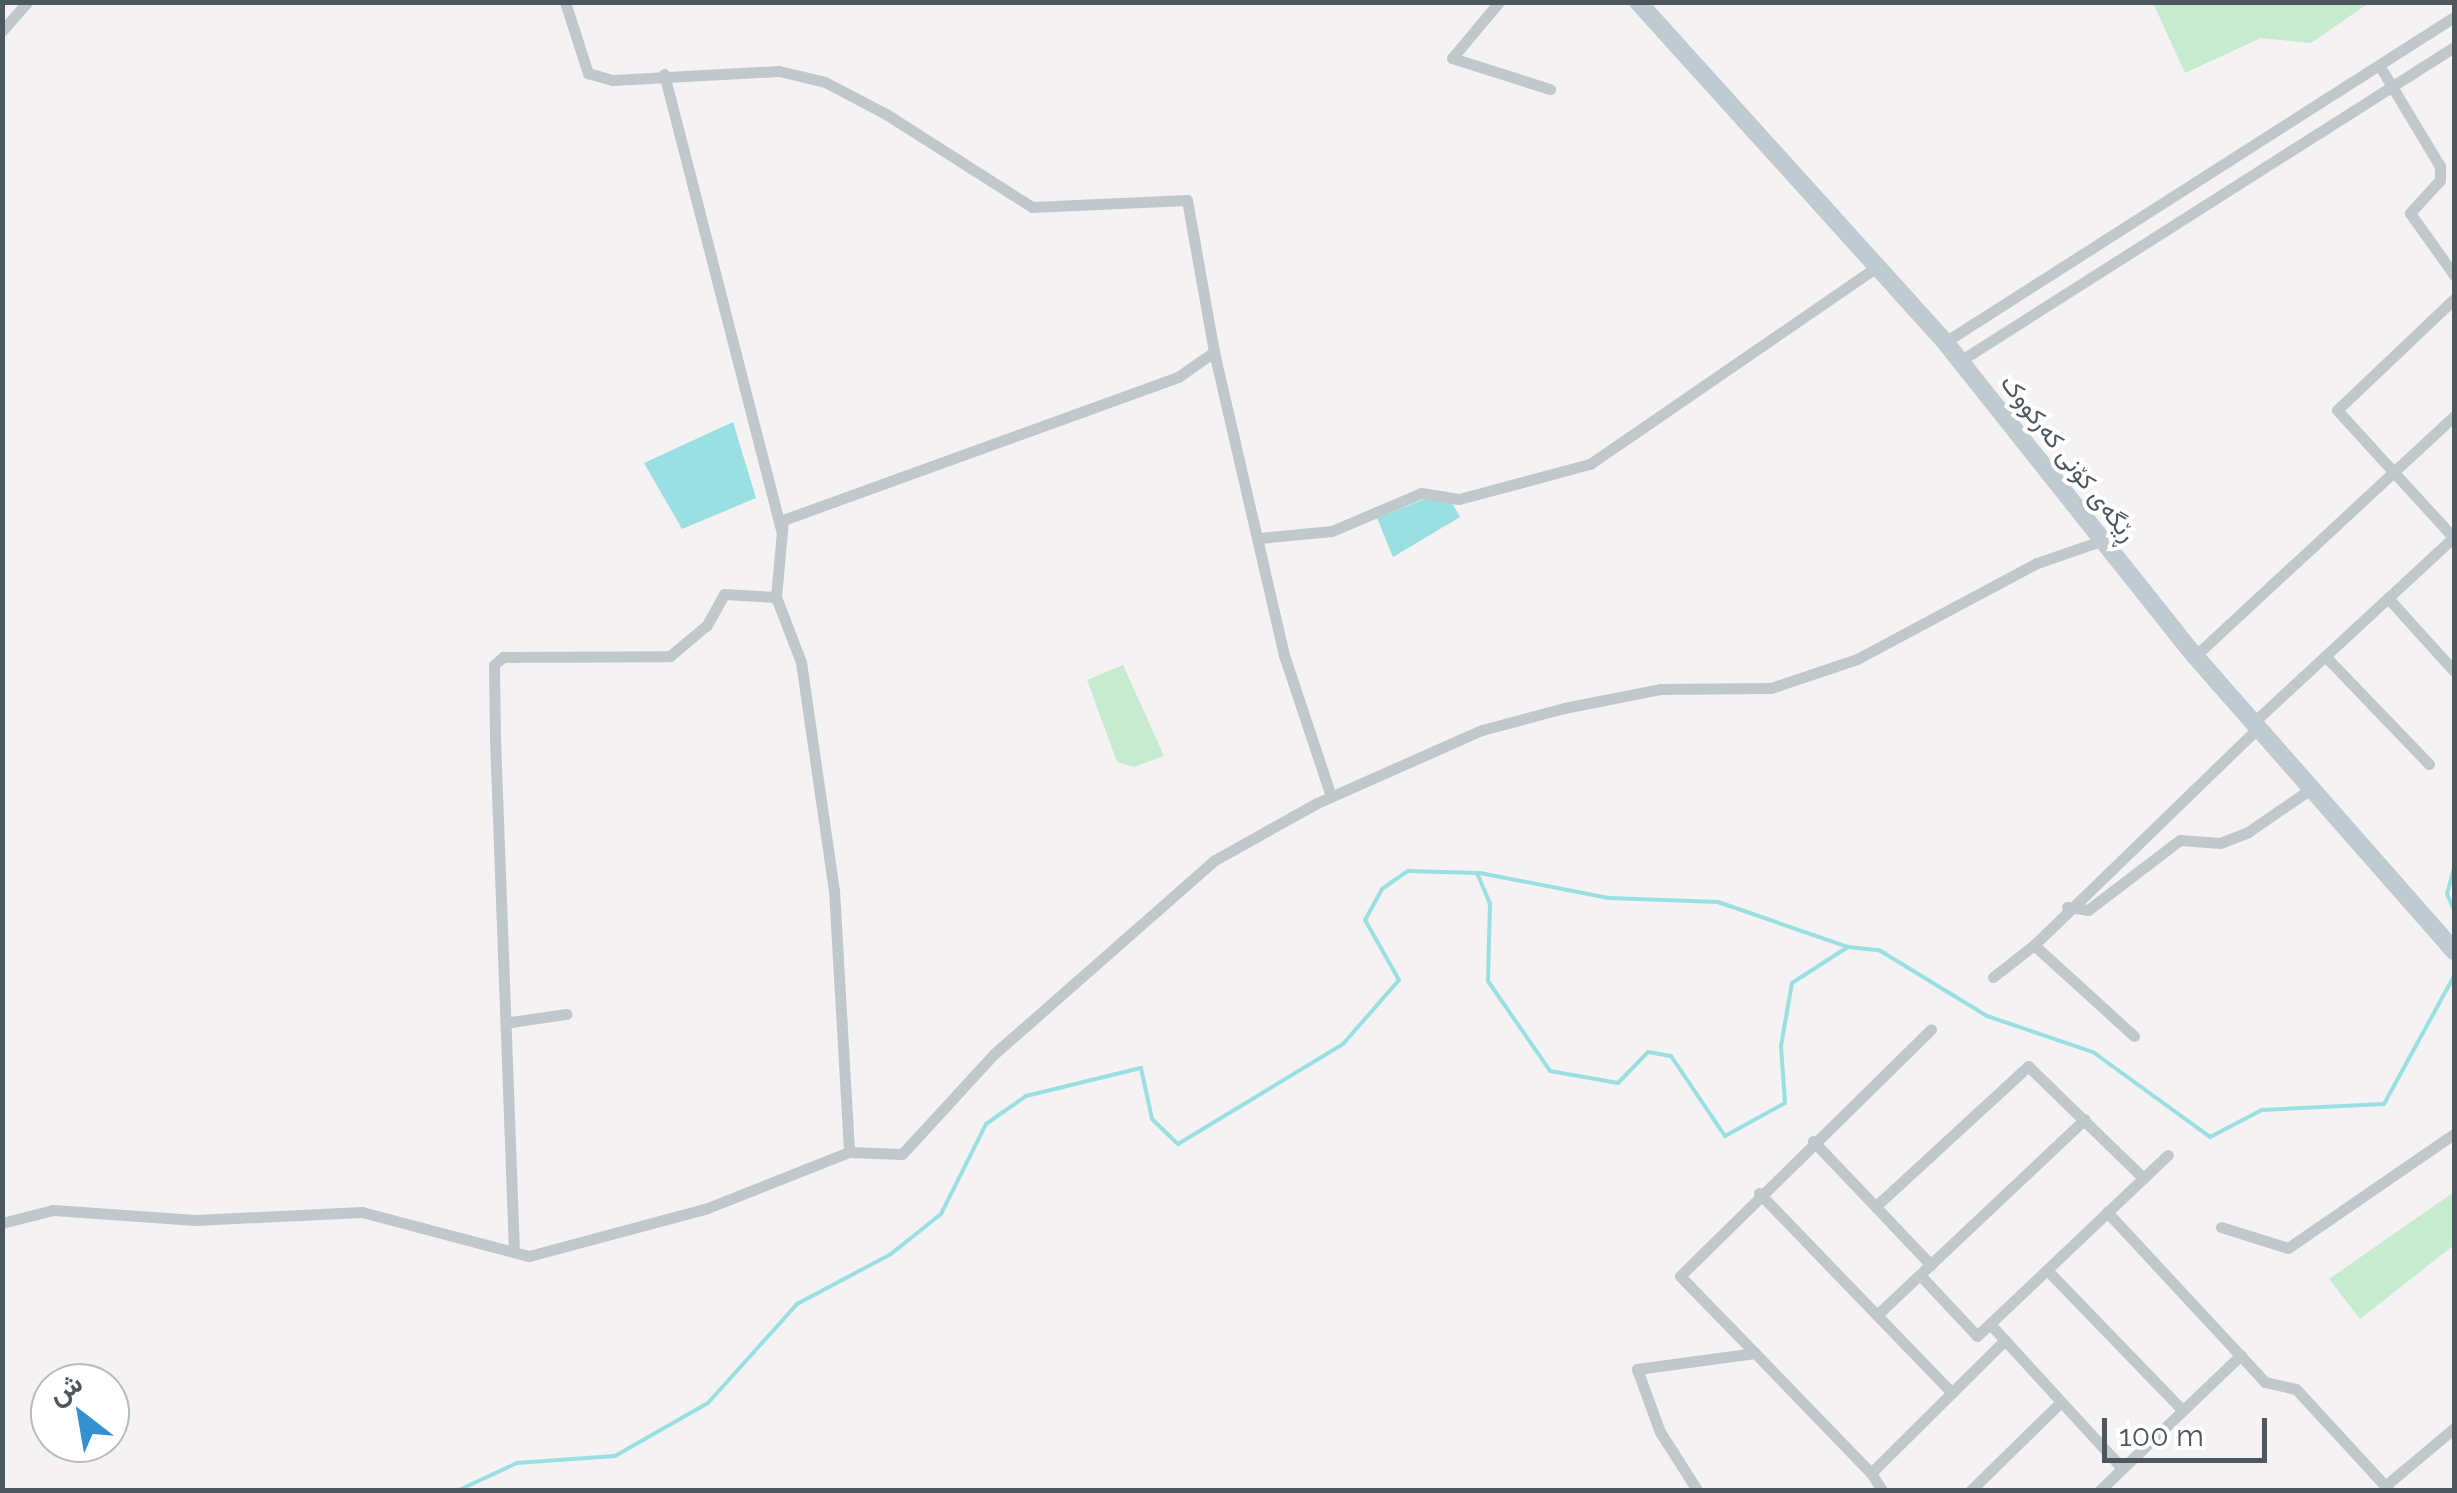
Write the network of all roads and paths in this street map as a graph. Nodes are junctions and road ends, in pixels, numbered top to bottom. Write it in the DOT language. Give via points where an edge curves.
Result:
graph roads {
  1 [pos="28,2"];
  2 [pos="565,2"];
  3 [pos="1499,2"];
  4 [pos="1638,2"];
  5 [pos="2454,17"];
  6 [pos="2,32"];
  7 [pos="2454,47"];
  8 [pos="2378,66"];
  9 [pos="664,74"];
  10 [pos="2392,86"];
  11 [pos="1550,89"];
  12 [pos="1877,267"];
  13 [pos="2454,275"];
  14 [pos="2454,299"];
  15 [pos="1944,342"];
  16 [pos="1214,352"];
  17 [pos="1960,361"];
  18 [pos="2454,416"];
  19 [pos="2392,474"];
  20 [pos="782,530"];
  21 [pos="2454,537"];
  22 [pos="1260,538"];
  23 [pos="2101,541"];
  24 [pos="776,596"];
  25 [pos="2388,598"];
  26 [pos="2196,656"];
  27 [pos="2326,656"];
  28 [pos="2454,671"];
  29 [pos="2257,725"];
  30 [pos="2429,764"];
  31 [pos="2312,788"];
  32 [pos="1330,796"];
  33 [pos="2067,907"];
  34 [pos="2034,945"];
  35 [pos="2454,950"];
  36 [pos="1993,977"];
  37 [pos="566,1014"];
  38 [pos="511,1022"];
  39 [pos="1932,1029"];
  40 [pos="2134,1036"];
  41 [pos="2085,1119"];
  42 [pos="2454,1134"];
  43 [pos="1813,1141"];
  44 [pos="849,1152"];
  45 [pos="2168,1155"];
  46 [pos="2143,1178"];
  47 [pos="1759,1193"];
  48 [pos="1876,1206"];
  49 [pos="2107,1212"];
  50 [pos="2,1223"];
  51 [pos="2221,1226"];
  52 [pos="514,1252"];
  53 [pos="1931,1265"];
  54 [pos="2046,1270"];
  55 [pos="1920,1275"];
  56 [pos="1878,1314"];
  57 [pos="1990,1324"];
  58 [pos="2005,1340"];
  59 [pos="1755,1353"];
  60 [pos="2241,1355"];
  61 [pos="1952,1393"];
  62 [pos="2061,1402"];
  63 [pos="2182,1410"];
  64 [pos="2454,1428"];
  65 [pos="2122,1468"];
  66 [pos="1870,1473"];
  67 [pos="2387,1488"];
  68 [pos="1697,1490"];
  69 [pos="1882,1490"];
  70 [pos="1970,1490"];
  71 [pos="2100,1490"];
  1 -- 6 [label="street"];
  2 -- 9 [label="street" via="588,73"];
  3 -- 11 [label="street" via="1452,58"];
  4 -- 12 [label="street, ڕێگەی کۆنی کەرکووک"];
  5 -- 8 [label="street"];
  7 -- 10 [label="street"];
  8 -- 10 [label="street"];
  8 -- 15 [label="street"];
  9 -- 16 [label="street" via="779,71 824,82 1052,212 1175,194 1187,200"];
  9 -- 20 [label="street"];
  10 -- 13 [label="street" via="2440,166 2412,223"];
  10 -- 17 [label="street"];
  12 -- 15 [label="street, ڕێگەی کۆنی کەرکووک"];
  12 -- 22 [label="street" via="1590,464 1459,499 1421,493 1332,531"];
  14 -- 19 [label="street" via="2338,410"];
  15 -- 17 [label="street, ڕێگەی کۆنی کەرکووک"];
  16 -- 20 [label="street" via="1178,377 783,520"];
  16 -- 22 [label="street"];
  17 -- 23 [label="street, ڕێگەی کۆنی کەرکووک"];
  18 -- 19 [label="street"];
  19 -- 21 [label="street"];
  19 -- 26 [label="street"];
  20 -- 24 [label="street"];
  21 -- 25 [label="street"];
  22 -- 32 [label="street" via="1284,655"];
  23 -- 26 [label="street, ڕێگەی کۆنی کەرکووک"];
  23 -- 32 [label="street" via="2037,563 1857,659 1771,688 1661,689 1564,708 1482,730"];
  24 -- 38 [label="street" via="724,594 707,625 670,656 525,652 494,665"];
  24 -- 44 [label="street" via="802,662 834,890"];
  25 -- 27 [label="street"];
  25 -- 28 [label="street"];
  26 -- 29 [label="street, ڕێگەی کۆنی کەرکووک"];
  27 -- 29 [label="street"];
  27 -- 30 [label="street"];
  29 -- 31 [label="street, ڕێگەی کۆنی کەرکووک"];
  29 -- 33 [label="street"];
  31 -- 33 [label="street" via="2248,832 2220,843 2180,840 2088,910"];
  31 -- 35 [label="street, ڕێگەی کۆنی کەرکووک"];
  32 -- 44 [label="street" via="1214,860 994,1054 902,1154"];
  33 -- 34 [label="street"];
  34 -- 36 [label="street"];
  34 -- 40 [label="street"];
  37 -- 38 [label="street"];
  38 -- 52 [label="street"];
  39 -- 43 [label="street"];
  41 -- 46 [label="street"];
  41 -- 48 [label="street" via="2034,1067 2021,1068"];
  41 -- 53 [label="street"];
  42 -- 51 [label="street" via="2288,1248"];
  43 -- 47 [label="street"];
  43 -- 48 [label="street"];
  44 -- 52 [label="street" via="705,1209"];
  45 -- 46 [label="street"];
  46 -- 49 [label="street"];
  47 -- 56 [label="street"];
  47 -- 59 [label="street" via="1680,1276"];
  48 -- 53 [label="street"];
  49 -- 54 [label="street"];
  49 -- 60 [label="street"];
  50 -- 52 [label="street" via="53,1210 196,1220 362,1212"];
  53 -- 55 [label="street"];
  54 -- 57 [label="street"];
  54 -- 63 [label="street"];
  55 -- 56 [label="street"];
  55 -- 57 [label="street" via="1977,1336"];
  56 -- 61 [label="street"];
  57 -- 58 [label="street"];
  58 -- 61 [label="street"];
  58 -- 62 [label="street"];
  59 -- 66 [label="street"];
  59 -- 68 [label="street" via="1637,1369 1660,1432"];
  60 -- 63 [label="street"];
  60 -- 67 [label="street" via="2265,1382 2296,1388"];
  61 -- 66 [label="street"];
  62 -- 65 [label="street"];
  62 -- 70 [label="street"];
  63 -- 65 [label="street"];
  64 -- 67 [label="street"];
  65 -- 71 [label="street"];
  66 -- 69 [label="street"];
}
